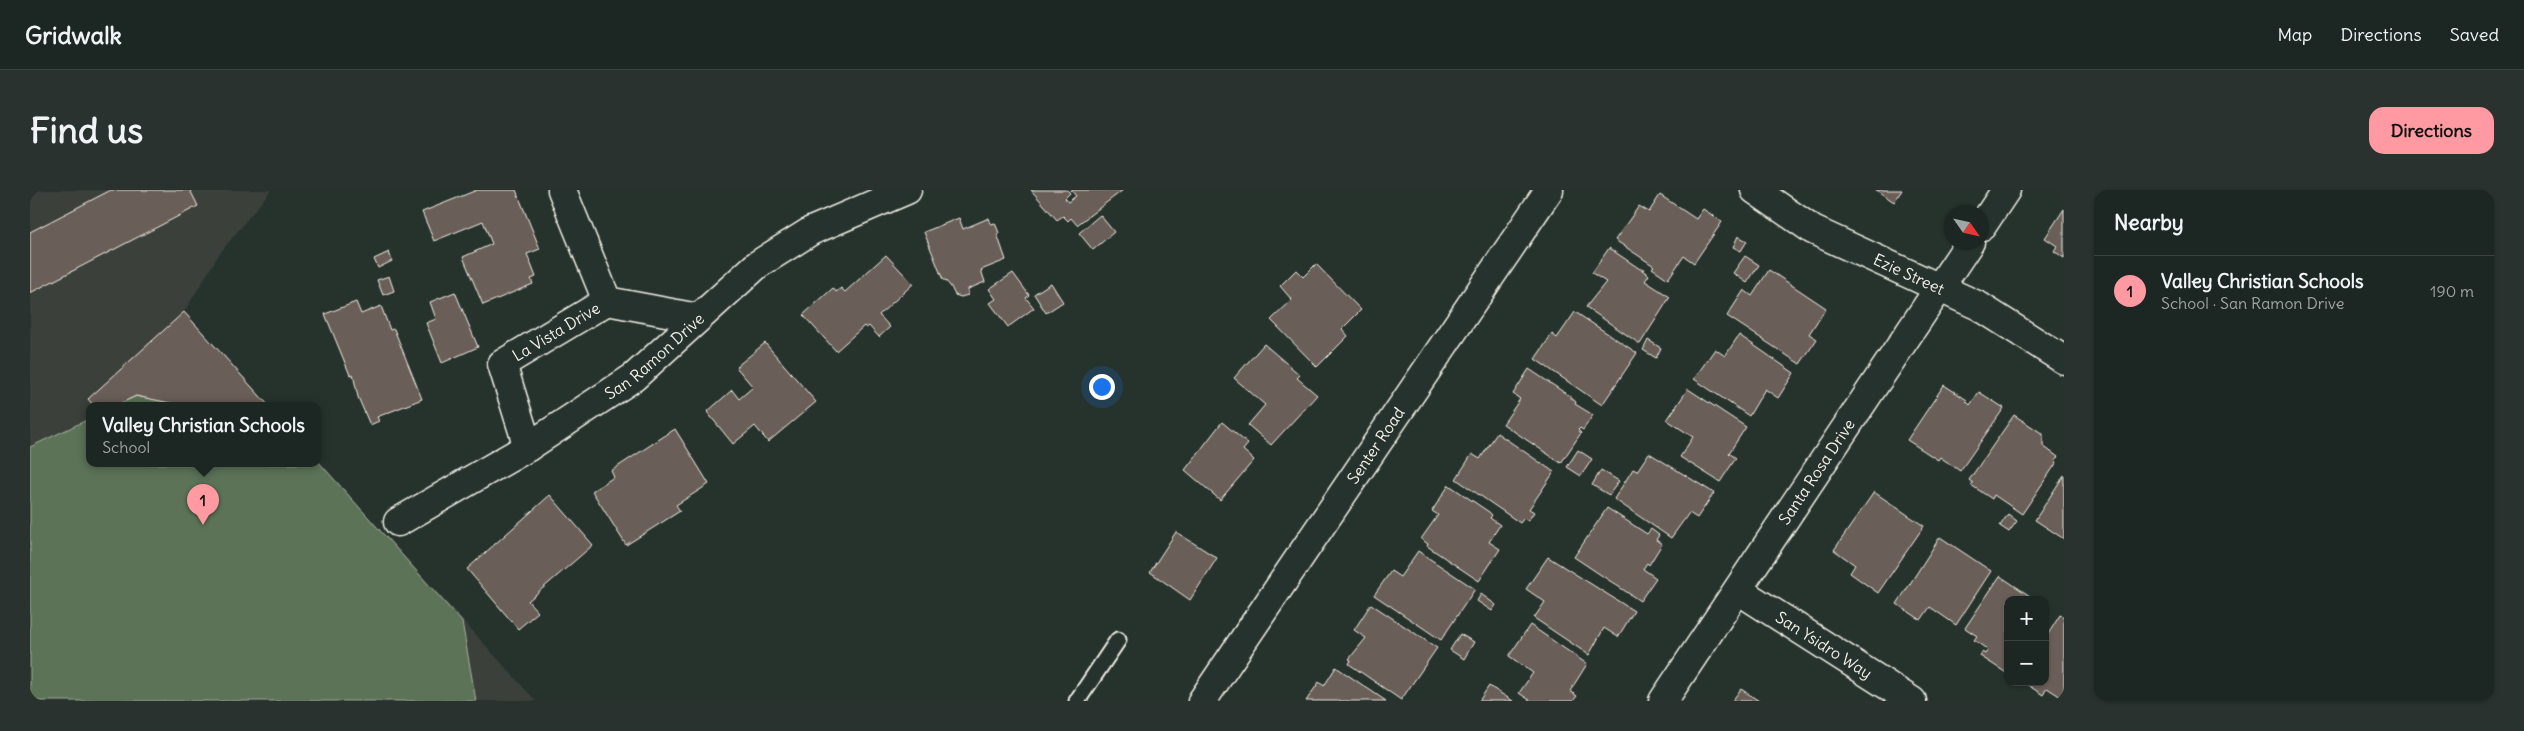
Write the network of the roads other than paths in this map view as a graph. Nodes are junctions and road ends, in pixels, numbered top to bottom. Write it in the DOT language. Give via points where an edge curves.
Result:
graph roads {
  1 [pos="562,190"];
  2 [pos="907,190"];
  3 [pos="1549,190"];
  4 [pos="1755,190"];
  5 [pos="2006,190"];
  6 [pos="1989,216"];
  7 [pos="1965,250"];
  8 [pos="1940,288"];
  9 [pos="607,301"];
  10 [pos="698,318"];
  11 [pos="2064,360"];
  12 [pos="528,447"];
  13 [pos="398,522"];
  14 [pos="1738,590"];
  15 [pos="1118,640"];
  16 [pos="1077,701"];
  17 [pos="1202,701"];
  18 [pos="1663,701"];
  19 [pos="1912,701"];
  1 -- 9 [label="street, La Vista Drive"];
  2 -- 10 [label="street, San Ramon Drive" via="811,231 757,265"];
  3 -- 17 [label="street, Senter Road"];
  4 -- 8 [label="street, Ezie Street" via="1813,230"];
  5 -- 6 [label="street"];
  7 -- 8 [label="street, Santa Rosa Drive"];
  8 -- 11 [label="street, Ezie Street" via="1979,306"];
  8 -- 14 [label="street, Santa Rosa Drive"];
  9 -- 10 [label="street, La Vista Drive"];
  9 -- 12 [label="street, La Vista Drive" via="502,364"];
  10 -- 12 [label="street, San Ramon Drive" via="634,377"];
  12 -- 13 [label="street, San Ramon Drive"];
  14 -- 18 [label="street, Santa Rosa Drive"];
  14 -- 19 [label="street, San Ysidro Way"];
  15 -- 16 [label="lane"];
}
